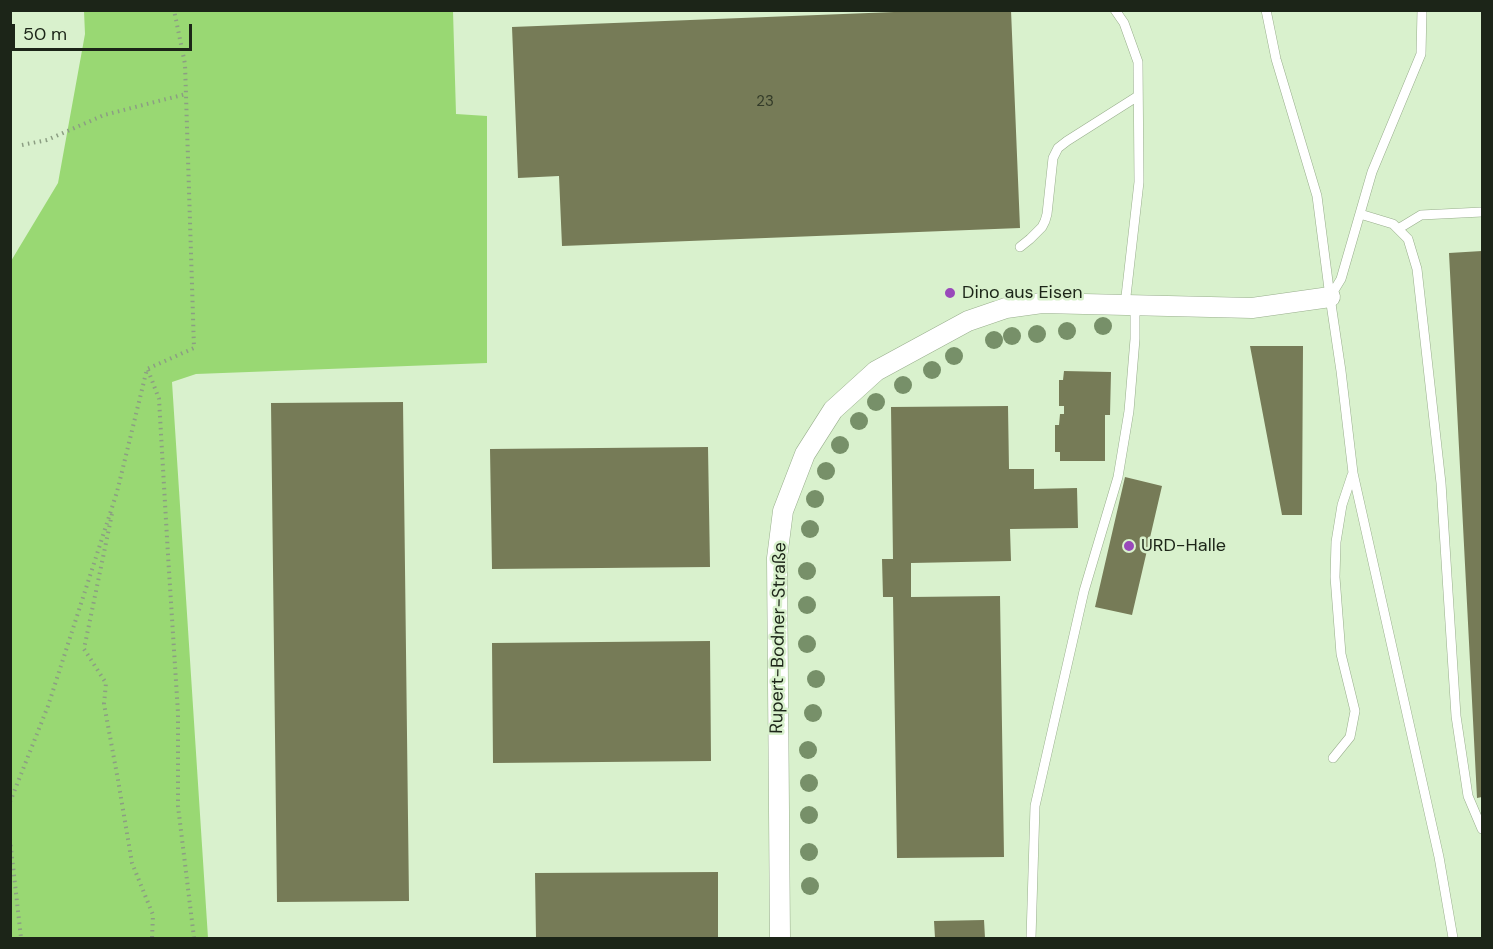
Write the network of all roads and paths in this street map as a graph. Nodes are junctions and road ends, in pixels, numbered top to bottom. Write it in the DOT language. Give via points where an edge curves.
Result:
graph roads {
  1 [pos="174,10"];
  2 [pos="1115,10"];
  3 [pos="1266,10"];
  4 [pos="1422,10"];
  5 [pos="186,94"];
  6 [pos="1138,96"];
  7 [pos="22,145"];
  8 [pos="1482,212"];
  9 [pos="1360,214"];
  10 [pos="1398,229"];
  11 [pos="1020,247"];
  12 [pos="1330,297"];
  13 [pos="1130,306"];
  14 [pos="147,369"];
  15 [pos="1353,473"];
  16 [pos="117,492"];
  17 [pos="1333,758"];
  18 [pos="10,802"];
  19 [pos="1482,829"];
  20 [pos="10,839"];
  21 [pos="21,939"];
  22 [pos="152,939"];
  23 [pos="194,939"];
  24 [pos="780,939"];
  25 [pos="1031,939"];
  26 [pos="1453,939"];
  1 -- 5 [label="path" via="185,64"];
  2 -- 6 [label="lane" via="1124,23 1137,62"];
  3 -- 12 [label="lane" via="1276,59 1317,196"];
  4 -- 9 [label="lane" via="1421,54 1375,165"];
  5 -- 7 [label="path" via="104,115 47,140"];
  5 -- 14 [label="path" via="194,348"];
  6 -- 11 [label="lane" via="1058,148 1053,158 1045,221"];
  6 -- 13 [label="lane" via="1139,182"];
  8 -- 10 [label="lane" via="1421,215"];
  9 -- 10 [label="lane"];
  9 -- 12 [label="lane" via="1341,279"];
  10 -- 19 [label="lane" via="1408,239 1417,269 1441,483 1455,716 1468,796"];
  12 -- 13 [label="street, Rupert-Bodner-Straße" via="1252,308"];
  12 -- 15 [label="lane"];
  13 -- 24 [label="street, Rupert-Bodner-Straße" via="1042,303 1006,308 968,321 876,371 832,410 805,453 783,511 777,558"];
  13 -- 25 [label="lane" via="1135,339 1118,477 1084,591 1035,806"];
  14 -- 16 [label="path"];
  14 -- 23 [label="path" via="159,399 178,713 178,806"];
  15 -- 17 [label="lane" via="1342,505 1335,577 1341,654 1355,711 1350,738"];
  15 -- 26 [label="lane" via="1439,857"];
  16 -- 18 [label="path" via="48,706"];
  16 -- 22 [label="path" via="84,649 106,683 104,704 132,863 153,915"];
  20 -- 21 [label="path"];
}
